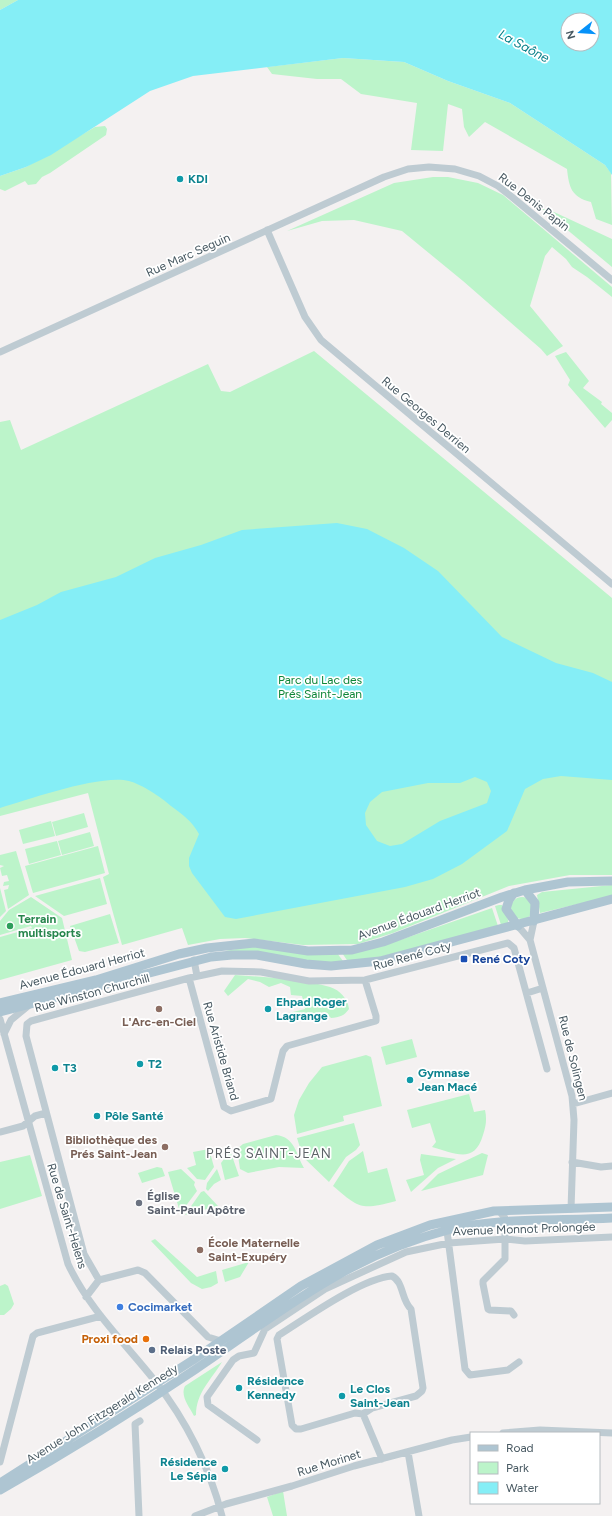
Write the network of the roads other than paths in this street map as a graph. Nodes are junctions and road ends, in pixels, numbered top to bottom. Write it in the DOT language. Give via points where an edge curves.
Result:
graph roads {
  1 [pos="384,177"];
  2 [pos="267,230"];
  3 [pos="612,280"];
  4 [pos="0,352"];
  5 [pos="612,584"];
  6 [pos="612,881"];
  7 [pos="525,890"];
  8 [pos="514,893"];
  9 [pos="612,899"];
  10 [pos="534,921"];
  11 [pos="518,926"];
  12 [pos="530,940"];
  13 [pos="194,960"];
  14 [pos="197,976"];
  15 [pos="189,978"];
  16 [pos="365,980"];
  17 [pos="543,988"];
  18 [pos="527,993"];
  19 [pos="0,1003"];
  20 [pos="29,1005"];
  21 [pos="0,1012"];
  22 [pos="0,1019"];
  23 [pos="2,1031"];
  24 [pos="547,1069"];
  25 [pos="612,1093"];
  26 [pos="574,1104"];
  27 [pos="46,1113"];
  28 [pos="28,1122"];
  29 [pos="0,1132"];
  30 [pos="572,1162"];
  31 [pos="612,1166"];
  32 [pos="612,1208"];
  33 [pos="571,1209"];
  34 [pos="503,1217"];
  35 [pos="612,1218"];
  36 [pos="447,1231"];
  37 [pos="612,1237"];
  38 [pos="505,1239"];
  39 [pos="449,1243"];
  40 [pos="99,1280"];
  41 [pos="86,1297"];
  42 [pos="514,1315"];
  43 [pos="101,1316"];
  44 [pos="221,1341"];
  45 [pos="519,1362"];
  46 [pos="156,1382"];
  47 [pos="163,1392"];
  48 [pos="363,1414"];
  49 [pos="140,1421"];
  50 [pos="515,1432"];
  51 [pos="588,1432"];
  52 [pos="600,1432"];
  53 [pos="612,1433"];
  54 [pos="470,1437"];
  55 [pos="256,1440"];
  56 [pos="408,1452"];
  57 [pos="382,1459"];
  58 [pos="0,1462"];
  59 [pos="0,1483"];
  60 [pos="0,1490"];
  61 [pos="220,1507"];
  62 [pos="139,1516"];
  63 [pos="195,1516"];
  64 [pos="222,1516"];
  65 [pos="419,1516"];
  1 -- 2 [label="street, Rue Marc Seguin"];
  1 -- 3 [label="street, Rue Denis Papin" via="408,169 429,167 455,169 479,176 508,193"];
  2 -- 4 [label="street, Rue Marc Seguin"];
  2 -- 5 [label="street, Rue Georges Derrien" via="305,317 321,340"];
  6 -- 7 [label="main road, Avenue Édouard Herriot" via="568,882"];
  7 -- 8 [label="main road, Avenue Édouard Herriot"];
  7 -- 10 [label="main road" via="535,903"];
  8 -- 11 [label="main road" via="506,909"];
  8 -- 19 [label="main road, Avenue Édouard Herriot" via="415,931 352,950 308,951 254,943 207,948 96,980"];
  9 -- 10 [label="main road, Avenue Édouard Herriot"];
  10 -- 11 [label="main road, Avenue Édouard Herriot"];
  10 -- 12 [label="street, Rue de Solingen"];
  11 -- 12 [label="street, Rue de Solingen"];
  11 -- 13 [label="main road, Avenue Édouard Herriot" via="363,964 306,964 257,955"];
  12 -- 17 [label="street, Rue de Solingen"];
  13 -- 14 [label="street"];
  13 -- 20 [label="main road, Avenue Édouard Herriot"];
  14 -- 15 [label="street, Rue René Coty"];
  14 -- 16 [label="street, Rue René Coty" via="222,971 244,971 310,981"];
  15 -- 16 [label="street, Rue Aristide Briand" via="224,1107 231,1111 271,1099 283,1051 287,1046 376,1021"];
  15 -- 27 [label="street, Rue Winston Churchill" via="27,1024 26,1036"];
  16 -- 18 [label="street, Rue René Coty" via="508,943 514,948"];
  17 -- 18 [label="street"];
  17 -- 26 [label="street, Rue de Solingen"];
  18 -- 24 [label="street, Rue René Coty"];
  20 -- 21 [label="main road, Avenue Édouard Herriot"];
  20 -- 23 [label="street, Avenue Édouard Herriot" via="10,1020"];
  22 -- 23 [label="street, Rue de Saint-Helens"];
  23 -- 28 [label="street, Rue de Saint-Helens"];
  25 -- 26 [label="street"];
  26 -- 30 [label="street, Rue de Solingen"];
  27 -- 28 [label="street" via="35,1116"];
  27 -- 40 [label="street, Rue Winston Churchill" via="84,1254"];
  28 -- 29 [label="street" via="23,1126"];
  28 -- 41 [label="street, Rue de Saint-Helens" via="68,1264"];
  30 -- 31 [label="street"];
  30 -- 33 [label="street, Rue de Solingen"];
  32 -- 33 [label="main road, Avenue John Fitzgerald Kennedy"];
  33 -- 34 [label="main road, Avenue John Fitzgerald Kennedy" via="514,1211"];
  34 -- 35 [label="main road, Avenue John Fitzgerald Kennedy"];
  34 -- 36 [label="main road, Avenue John Fitzgerald Kennedy"];
  34 -- 38 [label="street"];
  34 -- 44 [label="main road, Avenue John Fitzgerald Kennedy" via="430,1225 377,1245 301,1286"];
  36 -- 39 [label="street"];
  36 -- 47 [label="main road, Avenue John Fitzgerald Kennedy" via="381,1254 327,1280 266,1319"];
  37 -- 38 [label="street, Avenue Monnot Prolongée" via="525,1241"];
  38 -- 39 [label="street, Avenue Monnot Prolongée"];
  38 -- 42 [label="street" via="505,1259 483,1284 488,1309 511,1311"];
  39 -- 45 [label="street" via="465,1369 470,1375 508,1370"];
  39 -- 55 [label="street, Avenue Monnot Prolongée" via="406,1252 325,1289 265,1329 254,1353 233,1360 207,1398 208,1405"];
  40 -- 41 [label="street"];
  40 -- 44 [label="street" via="138,1270 145,1273 208,1336"];
  41 -- 43 [label="street, Rue de Saint-Helens"];
  43 -- 46 [label="street, Rue de Saint-Helens"];
  43 -- 58 [label="street" via="33,1336"];
  44 -- 46 [label="main road, Avenue John Fitzgerald Kennedy"];
  46 -- 47 [label="street, Rue de Saint-Helens"];
  46 -- 59 [label="main road, Avenue John Fitzgerald Kennedy"];
  47 -- 60 [label="main road, Avenue John Fitzgerald Kennedy" via="79,1445"];
  47 -- 61 [label="street, Rue de Saint-Helens" via="196,1446"];
  48 -- 48 [label="street" via="355,1413 296,1429 292,1425 277,1339 279,1335 348,1292 385,1276 392,1276 399,1282 405,1303 411,1309 423,1388 416,1396 372,1408"];
  48 -- 57 [label="street"];
  49 -- 62 [label="street" via="135,1424"];
  50 -- 51 [label="street"];
  52 -- 53 [label="street"];
  54 -- 56 [label="street, Rue Morinet"];
  56 -- 57 [label="street, Rue Morinet"];
  56 -- 65 [label="street"];
  57 -- 61 [label="street, Rue Morinet"];
  61 -- 63 [label="street, Rue Morinet"];
  61 -- 64 [label="street, Rue de Saint-Helens"];
}
